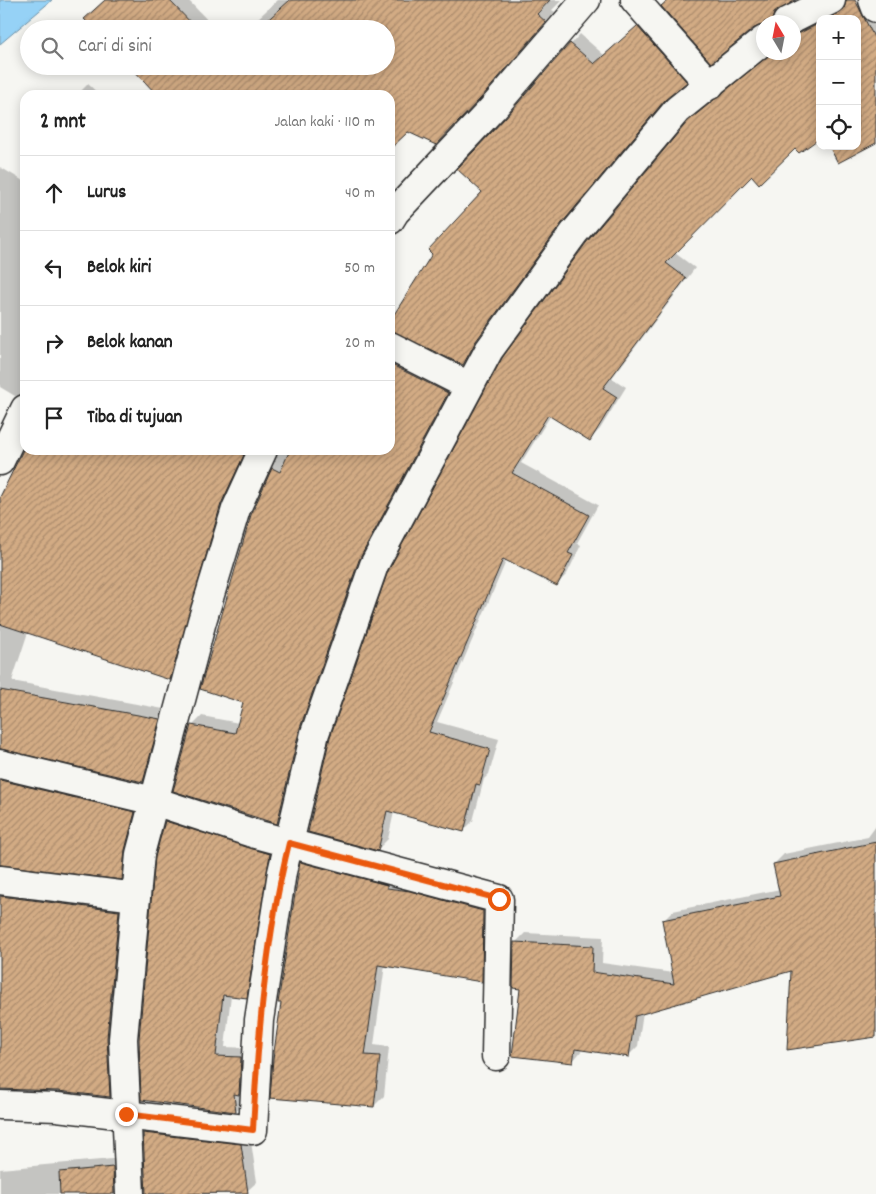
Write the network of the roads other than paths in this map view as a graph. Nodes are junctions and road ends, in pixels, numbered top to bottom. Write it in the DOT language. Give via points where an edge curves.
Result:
graph roads {
  1 [pos="586,0"];
  2 [pos="635,0"];
  3 [pos="831,0"];
  4 [pos="873,0"];
  5 [pos="876,8"];
  6 [pos="801,15"];
  7 [pos="756,47"];
  8 [pos="710,85"];
  9 [pos="395,211"];
  10 [pos="395,349"];
  11 [pos="469,386"];
  12 [pos="20,420"];
  13 [pos="261,455"];
  14 [pos="0,461"];
  15 [pos="0,764"];
  16 [pos="154,800"];
  17 [pos="289,843"];
  18 [pos="0,880"];
  19 [pos="136,897"];
  20 [pos="496,1056"];
  21 [pos="0,1106"];
  22 [pos="126,1114"];
  23 [pos="130,1194"];
  1 -- 9 [label="street" via="493,108"];
  2 -- 8 [label="street"];
  3 -- 6 [label="street"];
  4 -- 5 [label="street"];
  7 -- 8 [label="street"];
  8 -- 11 [label="street" via="677,110 574,233 489,350"];
  10 -- 11 [label="street"];
  11 -- 17 [label="street" via="374,565 316,733"];
  12 -- 14 [label="street"];
  13 -- 16 [label="street" via="236,509 202,620"];
  15 -- 16 [label="street"];
  16 -- 17 [label="street"];
  16 -- 19 [label="street" via="140,854"];
  17 -- 20 [label="street" via="499,899"];
  17 -- 22 [label="street" via="259,1020 253,1130"];
  18 -- 19 [label="street"];
  19 -- 22 [label="street" via="123,1039"];
  21 -- 22 [label="street" via="58,1107"];
  22 -- 23 [label="street"];
}
